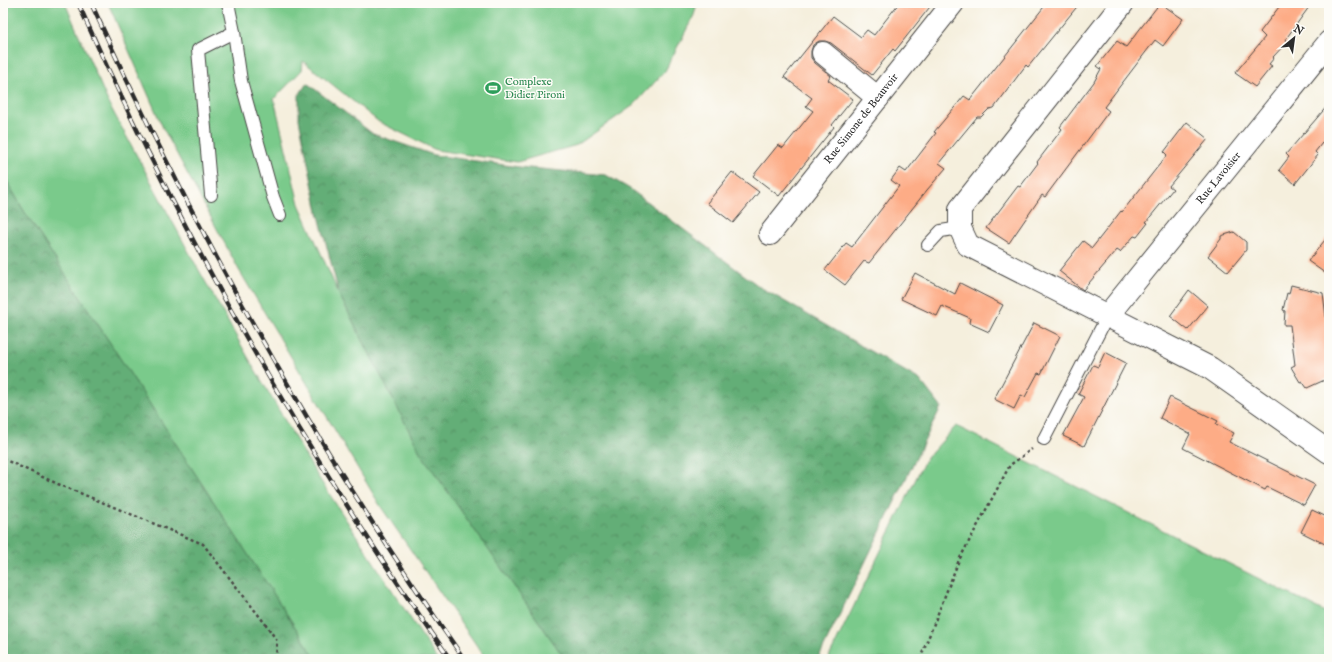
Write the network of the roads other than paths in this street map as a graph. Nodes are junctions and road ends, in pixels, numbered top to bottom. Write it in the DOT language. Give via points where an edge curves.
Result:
graph roads {
  1 [pos="228,3"];
  2 [pos="953,3"];
  3 [pos="1123,3"];
  4 [pos="234,32"];
  5 [pos="1329,42"];
  6 [pos="822,53"];
  7 [pos="878,98"];
  8 [pos="210,195"];
  9 [pos="280,215"];
  10 [pos="960,228"];
  11 [pos="770,234"];
  12 [pos="928,245"];
  13 [pos="1108,315"];
  14 [pos="1044,439"];
  15 [pos="1329,452"];
  1 -- 4 [label="lane"];
  2 -- 7 [label="street, Rue Simone de Beauvoir"];
  3 -- 10 [label="street" via="960,208"];
  4 -- 8 [label="lane" via="198,50"];
  4 -- 9 [label="lane" via="241,81"];
  5 -- 13 [label="street, Rue Lavoisier"];
  6 -- 7 [label="street"];
  7 -- 11 [label="street, Rue Simone de Beauvoir"];
  10 -- 12 [label="lane" via="941,231"];
  10 -- 13 [label="street" via="968,245"];
  13 -- 14 [label="lane"];
  13 -- 15 [label="street" via="1210,368"];
}
